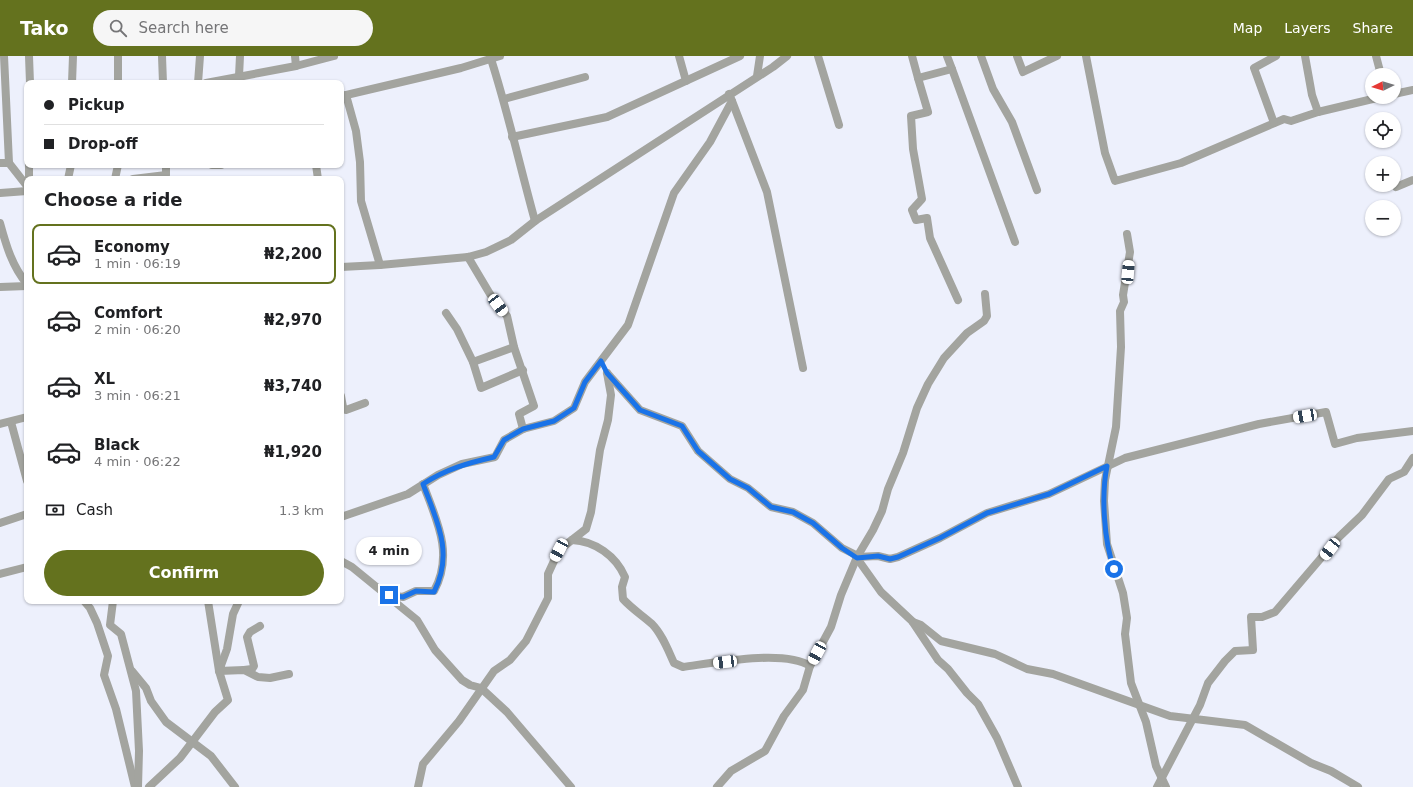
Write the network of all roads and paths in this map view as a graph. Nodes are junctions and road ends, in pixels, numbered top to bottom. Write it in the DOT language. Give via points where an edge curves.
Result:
graph roads {
  1 [pos="4,56"];
  2 [pos="29,56"];
  3 [pos="73,56"];
  4 [pos="118,56"];
  5 [pos="162,56"];
  6 [pos="200,56"];
  7 [pos="240,56"];
  8 [pos="295,56"];
  9 [pos="334,56"];
  10 [pos="500,56"];
  11 [pos="679,56"];
  12 [pos="740,56"];
  13 [pos="760,56"];
  14 [pos="787,56"];
  15 [pos="818,56"];
  16 [pos="912,56"];
  17 [pos="947,56"];
  18 [pos="981,56"];
  19 [pos="1017,56"];
  20 [pos="1057,56"];
  21 [pos="1086,56"];
  22 [pos="1276,56"];
  23 [pos="1305,56"];
  24 [pos="1376,56"];
  25 [pos="491,59"];
  26 [pos="296,66"];
  27 [pos="1379,68"];
  28 [pos="952,69"];
  29 [pos="239,76"];
  30 [pos="757,76"];
  31 [pos="585,77"];
  32 [pos="918,78"];
  33 [pos="30,80"];
  34 [pos="72,80"];
  35 [pos="118,80"];
  36 [pos="163,80"];
  37 [pos="198,80"];
  38 [pos="220,80"];
  39 [pos="686,82"];
  40 [pos="1413,90"];
  41 [pos="1401,93"];
  42 [pos="344,95"];
  43 [pos="344,98"];
  44 [pos="731,98"];
  45 [pos="504,100"];
  46 [pos="1365,101"];
  47 [pos="1318,112"];
  48 [pos="1274,123"];
  49 [pos="839,125"];
  50 [pos="512,137"];
  51 [pos="0,163"];
  52 [pos="9,163"];
  53 [pos="1413,180"];
  54 [pos="24,182"];
  55 [pos="1401,185"];
  56 [pos="1037,190"];
  57 [pos="24,191"];
  58 [pos="0,193"];
  59 [pos="535,221"];
  60 [pos="0,223"];
  61 [pos="1127,234"];
  62 [pos="1015,242"];
  63 [pos="468,257"];
  64 [pos="380,265"];
  65 [pos="344,267"];
  66 [pos="24,281"];
  67 [pos="24,285"];
  68 [pos="0,287"];
  69 [pos="985,294"];
  70 [pos="958,300"];
  71 [pos="446,313"];
  72 [pos="514,347"];
  73 [pos="601,361"];
  74 [pos="473,362"];
  75 [pos="803,368"];
  76 [pos="523,370"];
  77 [pos="607,373"];
  78 [pos="365,403"];
  79 [pos="344,408"];
  80 [pos="24,418"];
  81 [pos="10,422"];
  82 [pos="0,424"];
  83 [pos="523,429"];
  84 [pos="1413,430"];
  85 [pos="1413,458"];
  86 [pos="1107,466"];
  87 [pos="24,471"];
  88 [pos="423,484"];
  89 [pos="24,515"];
  90 [pos="344,516"];
  91 [pos="0,523"];
  92 [pos="572,540"];
  93 [pos="857,558"];
  94 [pos="344,563"];
  95 [pos="24,568"];
  96 [pos="0,574"];
  97 [pos="389,595"];
  98 [pos="87,604"];
  99 [pos="114,604"];
  100 [pos="208,604"];
  101 [pos="238,604"];
  102 [pos="912,621"];
  103 [pos="260,626"];
  104 [pos="810,666"];
  105 [pos="130,668"];
  106 [pos="244,670"];
  107 [pos="219,671"];
  108 [pos="290,674"];
  109 [pos="481,688"];
  110 [pos="1139,705"];
  111 [pos="1192,719"];
  112 [pos="194,742"];
  113 [pos="1161,779"];
  114 [pos="135,787"];
  115 [pos="138,787"];
  116 [pos="149,787"];
  117 [pos="235,787"];
  118 [pos="418,787"];
  119 [pos="571,787"];
  120 [pos="717,787"];
  121 [pos="1018,787"];
  122 [pos="1158,787"];
  123 [pos="1166,787"];
  124 [pos="1358,787"];
  1 -- 52 [label="street"];
  2 -- 33 [label="street"];
  3 -- 34 [label="street"];
  4 -- 35 [label="street"];
  5 -- 36 [label="street"];
  6 -- 37 [label="street"];
  7 -- 29 [label="street"];
  8 -- 26 [label="street"];
  9 -- 26 [label="street"];
  10 -- 25 [label="street"];
  11 -- 39 [label="street"];
  12 -- 39 [label="street"];
  13 -- 30 [label="street"];
  14 -- 30 [label="street" via="773,68"];
  15 -- 49 [label="street"];
  16 -- 32 [label="street"];
  17 -- 28 [label="street"];
  18 -- 56 [label="street" via="993,89 1012,122"];
  19 -- 20 [label="street" via="1023,72"];
  21 -- 48 [label="street" via="1105,153 1115,181 1180,163"];
  22 -- 48 [label="street" via="1254,68"];
  23 -- 47 [label="street" via="1312,95"];
  24 -- 27 [label="street"];
  25 -- 42 [label="street"];
  25 -- 45 [label="street"];
  26 -- 29 [label="street"];
  28 -- 32 [label="street"];
  28 -- 62 [label="street"];
  29 -- 38 [label="street"];
  30 -- 44 [label="street"];
  31 -- 45 [label="street"];
  32 -- 70 [label="street" via="928,112 911,116 922,199 912,210 916,220 927,218 930,238"];
  39 -- 50 [label="street" via="607,117"];
  40 -- 41 [label="street"];
  43 -- 64 [label="street" via="356,131 361,201"];
  44 -- 59 [label="street"];
  44 -- 73 [label="street" via="710,142 674,193 628,325"];
  44 -- 75 [label="street" via="767,192"];
  45 -- 50 [label="street"];
  46 -- 47 [label="street"];
  47 -- 48 [label="street" via="1291,121 1284,118"];
  50 -- 59 [label="street"];
  51 -- 52 [label="street"];
  52 -- 54 [label="street"];
  53 -- 55 [label="street"];
  57 -- 58 [label="street"];
  59 -- 63 [label="street" via="511,240"];
  60 -- 66 [label="street" via="12,261"];
  61 -- 86 [label="street" via="1130,252 1124,302 1120,312 1121,347 1116,427"];
  63 -- 64 [label="street"];
  63 -- 72 [label="street" via="490,294 507,316"];
  64 -- 65 [label="street"];
  67 -- 68 [label="street"];
  69 -- 93 [label="street" via="987,316 984,321 967,333 944,358 928,384 917,408 882,511"];
  71 -- 74 [label="street"];
  72 -- 74 [label="street"];
  72 -- 76 [label="street"];
  73 -- 77 [label="street"];
  73 -- 83 [label="street" via="585,382 574,408 554,421"];
  74 -- 76 [label="street" via="481,388"];
  76 -- 83 [label="street" via="534,406 519,414"];
  77 -- 92 [label="street" via="611,395 608,420 600,450 590,512 586,529"];
  77 -- 93 [label="street" via="640,410 682,426 698,451 730,479 748,488 771,507 793,512 813,523"];
  78 -- 79 [label="street" via="346,410"];
  80 -- 81 [label="street"];
  81 -- 82 [label="street"];
  81 -- 87 [label="street"];
  83 -- 88 [label="street" via="504,440 494,457 462,464"];
  84 -- 86 [label="street" via="1357,438 1335,444 1326,412 1259,424 1126,458"];
  85 -- 111 [label="street" via="1404,472 1389,479 1362,515 1339,537 1275,612 1262,617 1251,617 1253,650 1235,651 1225,661 1208,683"];
  86 -- 93 [label="street" via="1049,494 987,513 898,557"];
  86 -- 110 [label="street" via="1104,501 1107,544 1123,593 1127,618 1125,634 1132,683"];
  88 -- 90 [label="street" via="408,494"];
  88 -- 97 [label="street" via="440,530 444,557 441,579 434,592 416,591 403,597"];
  89 -- 91 [label="street"];
  92 -- 104 [label="street" via="583,541 601,549 620,566 625,577 622,586 623,599 652,625 665,643 674,663 682,667 766,658 802,661"];
  92 -- 109 [label="street" via="559,550 551,565 548,574 548,598 526,641 510,660 494,671"];
  93 -- 102 [label="street" via="881,592"];
  93 -- 104 [label="street" via="831,627"];
  94 -- 97 [label="street" via="374,587"];
  95 -- 96 [label="street"];
  97 -- 109 [label="street" via="417,620 435,650 462,680"];
  98 -- 114 [label="street" via="97,623 108,656 104,675 116,709"];
  99 -- 105 [label="street" via="110,625 121,634"];
  100 -- 107 [label="street"];
  101 -- 107 [label="street"];
  102 -- 110 [label="street" via="941,641 989,652 1027,669 1052,674"];
  102 -- 121 [label="street" via="938,660 978,704 997,738"];
  103 -- 106 [label="street" via="247,637 254,666 252,669"];
  104 -- 120 [label="street" via="803,690 784,716 765,750 731,771"];
  105 -- 112 [label="street" via="146,688 151,701 166,722"];
  105 -- 115 [label="street" via="136,691"];
  106 -- 107 [label="street"];
  106 -- 108 [label="street" via="258,677 270,678"];
  107 -- 112 [label="street" via="228,700 215,712"];
  109 -- 118 [label="street" via="459,721 423,764"];
  109 -- 119 [label="street" via="507,712"];
  110 -- 111 [label="street" via="1170,716"];
  110 -- 113 [label="street"];
  111 -- 113 [label="street"];
  111 -- 124 [label="street" via="1245,724"];
  112 -- 116 [label="street"];
  112 -- 117 [label="street" via="211,756"];
  113 -- 122 [label="street"];
  113 -- 123 [label="street"];
}
